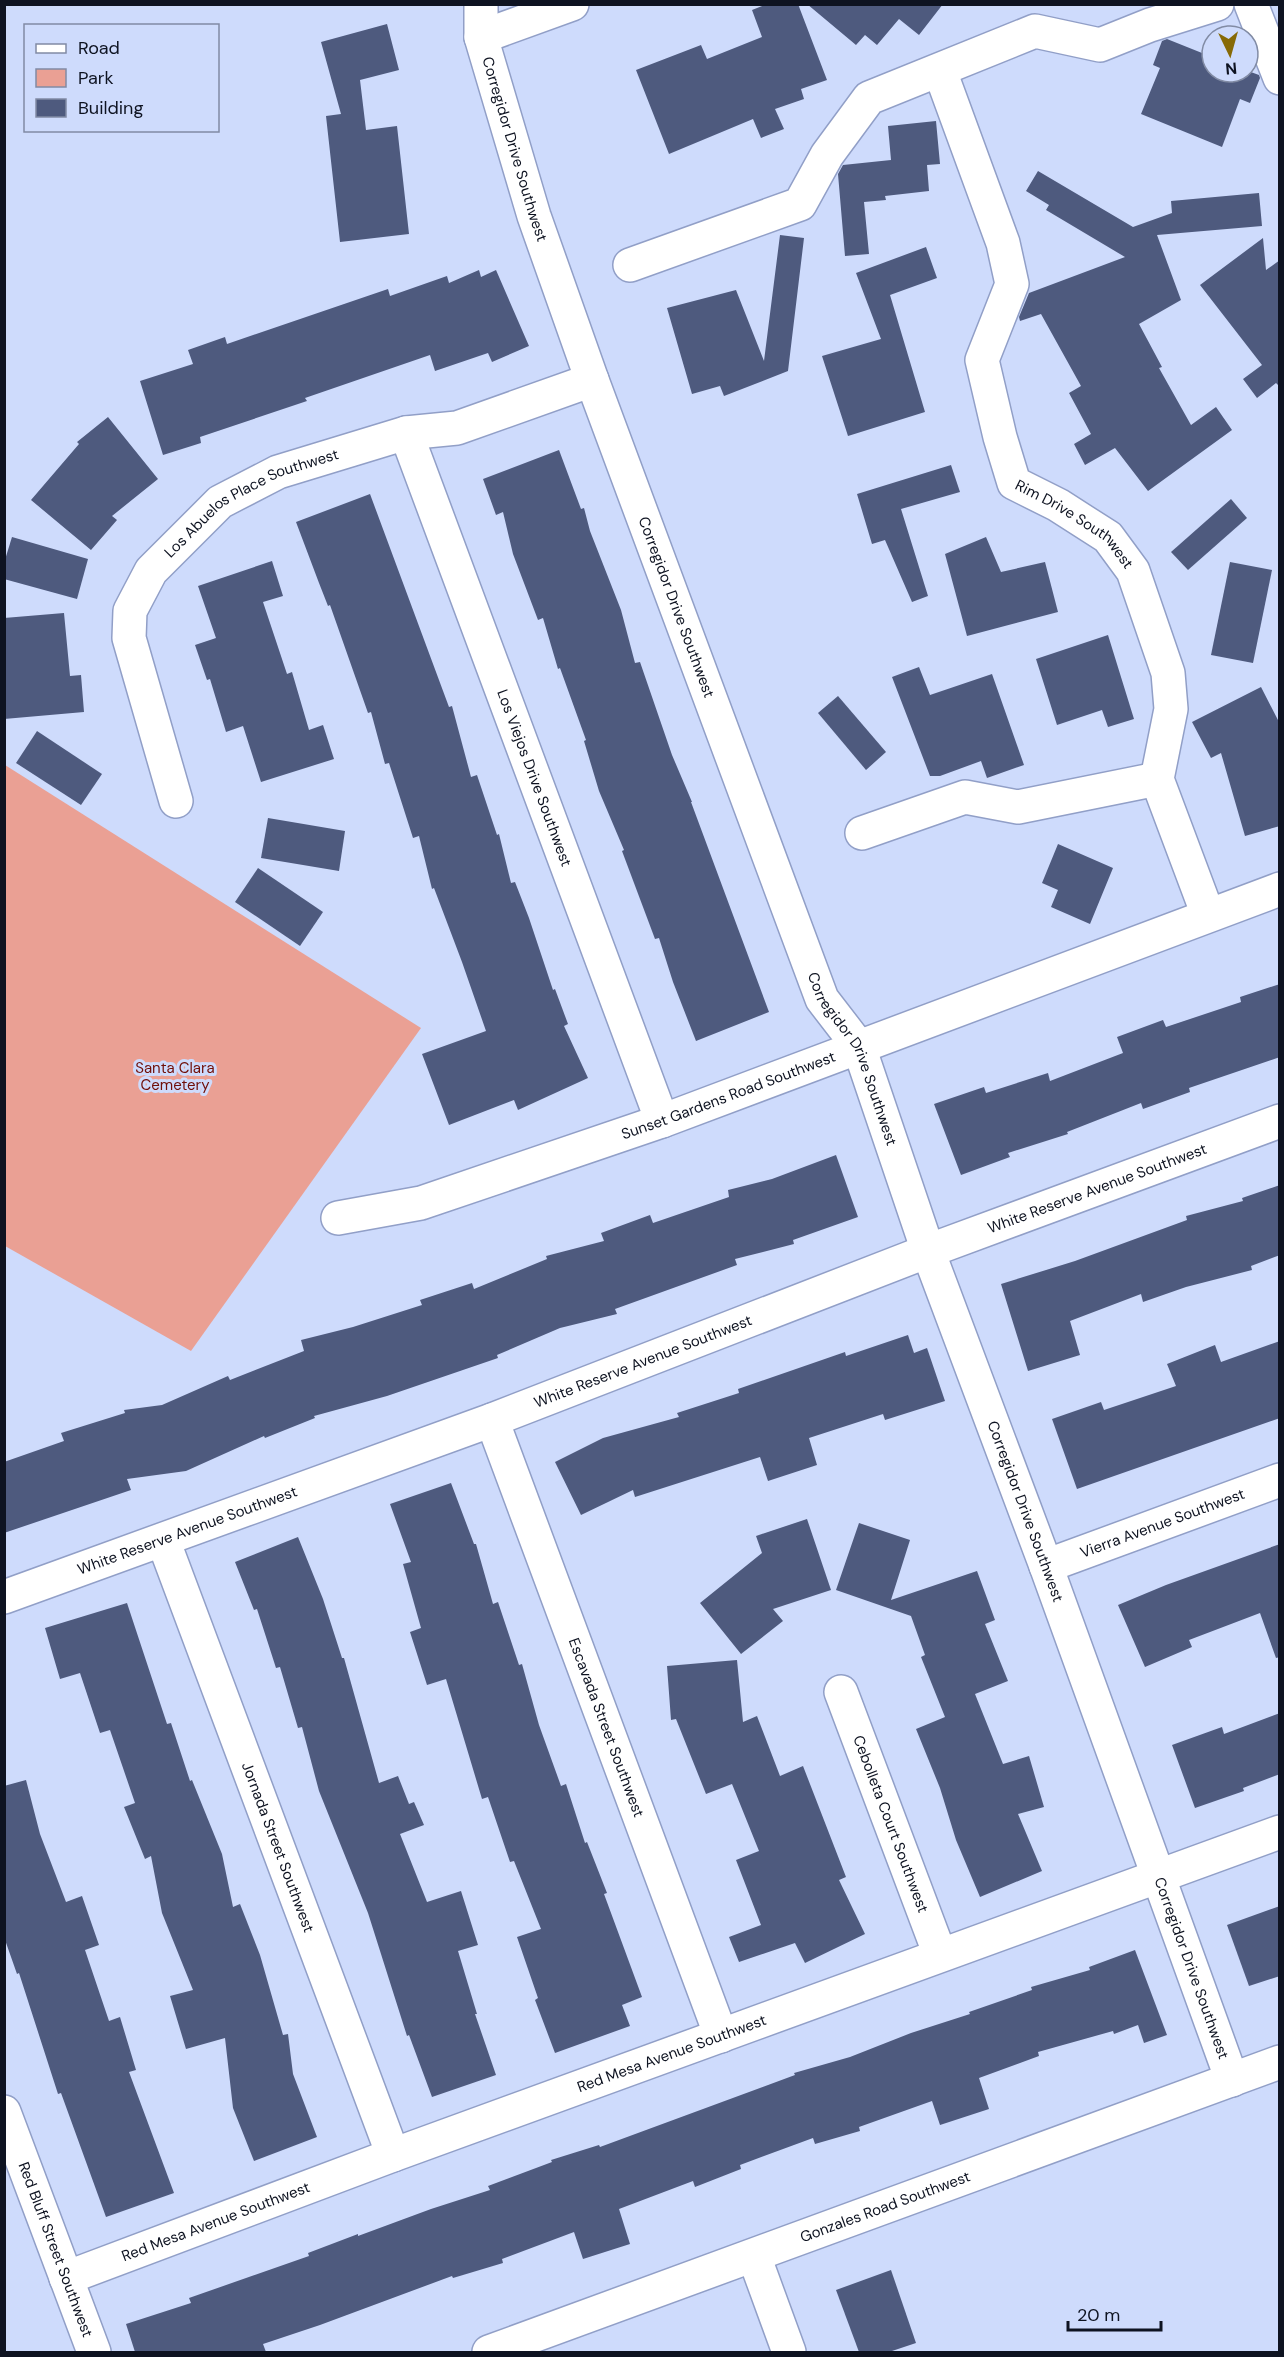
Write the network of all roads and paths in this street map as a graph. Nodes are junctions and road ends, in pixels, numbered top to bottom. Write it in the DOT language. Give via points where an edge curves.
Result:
graph roads {
  1 [pos="481,4"];
  2 [pos="572,4"];
  3 [pos="1217,4"];
  4 [pos="1251,4"];
  5 [pos="481,37"];
  6 [pos="940,71"];
  7 [pos="1280,78"];
  8 [pos="630,266"];
  9 [pos="592,380"];
  10 [pos="406,433"];
  11 [pos="1157,779"];
  12 [pos="176,801"];
  13 [pos="862,833"];
  14 [pos="1280,889"];
  15 [pos="1208,915"];
  16 [pos="859,1047"];
  17 [pos="1280,1121"];
  18 [pos="662,1122"];
  19 [pos="338,1218"];
  20 [pos="928,1251"];
  21 [pos="492,1420"];
  22 [pos="1280,1480"];
  23 [pos="163,1540"];
  24 [pos="1046,1566"];
  25 [pos="4,1597"];
  26 [pos="841,1692"];
  27 [pos="1280,1832"];
  28 [pos="1158,1876"];
  29 [pos="940,1955"];
  30 [pos="721,2036"];
  31 [pos="1280,2062"];
  32 [pos="1232,2080"];
  33 [pos="4,2112"];
  34 [pos="393,2156"];
  35 [pos="754,2256"];
  36 [pos="66,2278"];
  37 [pos="94,2352"];
  38 [pos="489,2352"];
  39 [pos="789,2352"];
  1 -- 5 [label="street, Corregidor Drive Southwest"];
  2 -- 5 [label="street"];
  3 -- 6 [label="street" via="1100,45 1035,31"];
  4 -- 7 [label="street"];
  5 -- 9 [label="street, Corregidor Drive Southwest" via="534,216"];
  6 -- 8 [label="street" via="869,98 827,154 800,204"];
  6 -- 11 [label="street, Rim Drive Southwest" via="1003,243 1012,284 982,360 1014,483 1108,537 1133,572 1168,673 1172,709"];
  9 -- 10 [label="street, Los Abuelos Place Southwest" via="457,428"];
  9 -- 16 [label="street, Corregidor Drive Southwest" via="822,999"];
  10 -- 12 [label="street, Los Abuelos Place Southwest" via="278,472 220,502 151,571 130,611 129,638"];
  10 -- 18 [label="street, Los Viejos Drive Southwest"];
  11 -- 13 [label="street" via="1018,807 965,797"];
  11 -- 15 [label="street"];
  14 -- 15 [label="street, Sunset Gardens Road Southwest"];
  15 -- 16 [label="street, Sunset Gardens Road Southwest"];
  16 -- 18 [label="street, Sunset Gardens Road Southwest"];
  16 -- 20 [label="street, Corregidor Drive Southwest"];
  17 -- 20 [label="street, White Reserve Avenue Southwest"];
  18 -- 19 [label="street, Sunset Gardens Road Southwest" via="421,1203"];
  20 -- 21 [label="street, White Reserve Avenue Southwest"];
  20 -- 24 [label="street, Corregidor Drive Southwest"];
  21 -- 23 [label="street, White Reserve Avenue Southwest"];
  21 -- 30 [label="street, Escavada Street Southwest"];
  22 -- 24 [label="street, Vierra Avenue Southwest"];
  23 -- 25 [label="street, White Reserve Avenue Southwest"];
  23 -- 34 [label="street, Jornada Street Southwest"];
  24 -- 28 [label="street, Corregidor Drive Southwest"];
  26 -- 29 [label="street, Cebolleta Court Southwest"];
  27 -- 28 [label="street, Red Mesa Avenue Southwest"];
  28 -- 29 [label="street, Red Mesa Avenue Southwest"];
  28 -- 32 [label="street, Corregidor Drive Southwest"];
  29 -- 30 [label="street, Red Mesa Avenue Southwest"];
  30 -- 34 [label="street, Red Mesa Avenue Southwest"];
  31 -- 32 [label="street, Gonzales Road Southwest"];
  32 -- 35 [label="street, Gonzales Road Southwest"];
  33 -- 36 [label="street, Red Bluff Street Southwest"];
  34 -- 36 [label="street, Red Mesa Avenue Southwest"];
  35 -- 38 [label="street, Gonzales Road Southwest"];
  35 -- 39 [label="street"];
  36 -- 37 [label="street, Red Bluff Street Southwest"];
}
